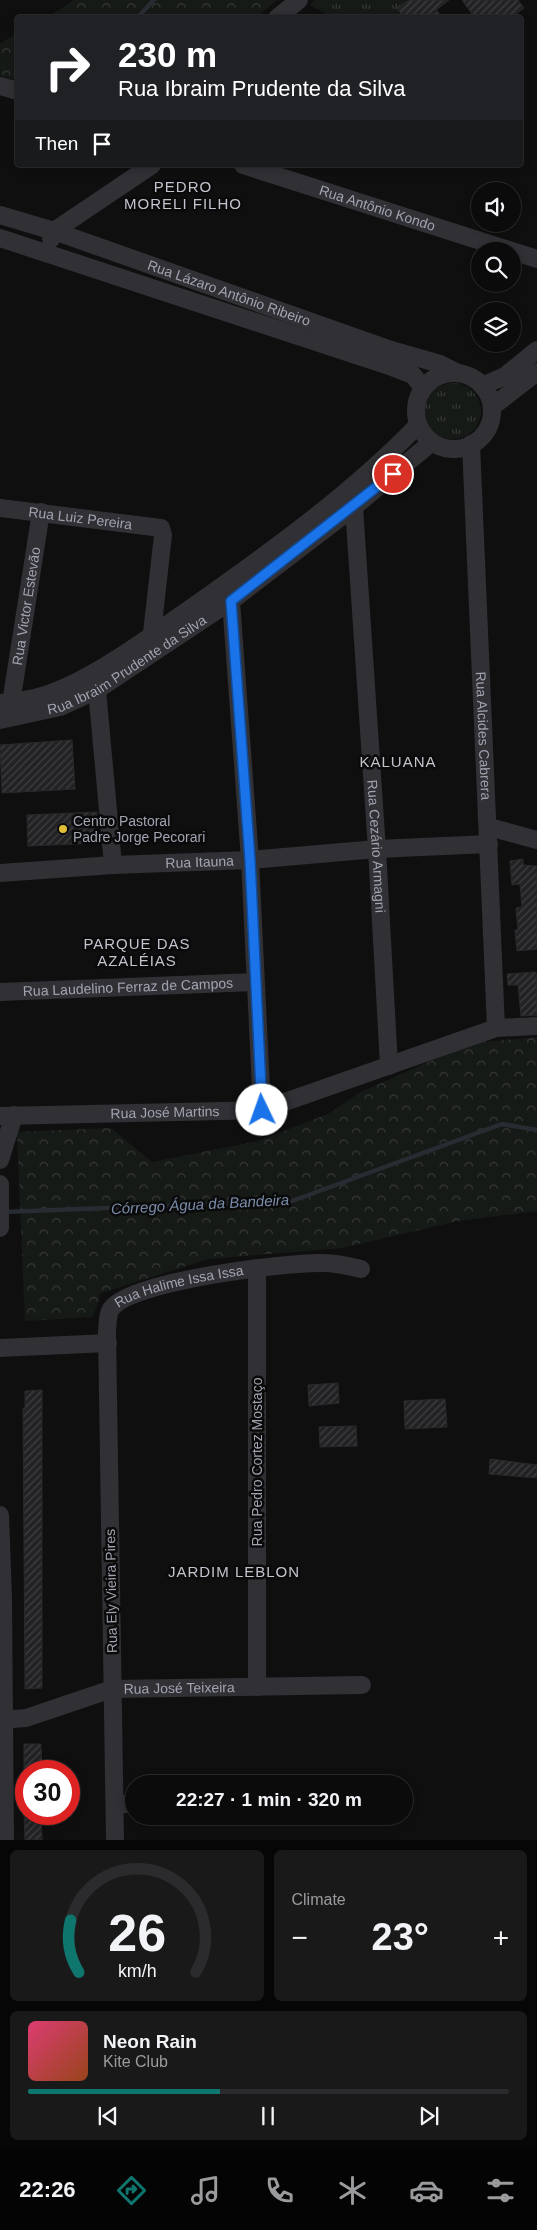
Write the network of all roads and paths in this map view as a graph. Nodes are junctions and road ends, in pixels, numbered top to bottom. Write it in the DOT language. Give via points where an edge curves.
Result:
graph roads {
  1 [pos="299,0"];
  2 [pos="281,15"];
  3 [pos="0,86"];
  4 [pos="15,90"];
  5 [pos="149,167"];
  6 [pos="249,167"];
  7 [pos="0,215"];
  8 [pos="54,231"];
  9 [pos="0,238"];
  10 [pos="484,242"];
  11 [pos="47,253"];
  12 [pos="521,254"];
  13 [pos="537,259"];
  14 [pos="537,350"];
  15 [pos="537,372"];
  16 [pos="458,373"];
  17 [pos="482,386"];
  18 [pos="423,388"];
  19 [pos="492,407"];
  20 [pos="418,425"];
  21 [pos="432,442"];
  22 [pos="471,444"];
  23 [pos="354,507"];
  24 [pos="0,508"];
  25 [pos="41,512"];
  26 [pos="231,601"];
  27 [pos="151,636"];
  28 [pos="150,655"];
  29 [pos="96,690"];
  30 [pos="5,703"];
  31 [pos="0,720"];
  32 [pos="488,827"];
  33 [pos="537,840"];
  34 [pos="489,844"];
  35 [pos="377,849"];
  36 [pos="250,860"];
  37 [pos="113,865"];
  38 [pos="0,873"];
  39 [pos="256,982"];
  40 [pos="0,992"];
  41 [pos="537,1026"];
  42 [pos="496,1028"];
  43 [pos="390,1066"];
  44 [pos="262,1110"];
  45 [pos="7,1115"];
  46 [pos="0,1160"];
  47 [pos="0,1184"];
  48 [pos="0,1200"];
  49 [pos="0,1227"];
  50 [pos="257,1268"];
  51 [pos="361,1269"];
  52 [pos="108,1343"];
  53 [pos="0,1348"];
  54 [pos="0,1515"];
  55 [pos="2,1598"];
  56 [pos="362,1685"];
  57 [pos="257,1687"];
  58 [pos="112,1689"];
  59 [pos="2,1720"];
  60 [pos="115,1804"];
  61 [pos="125,1804"];
  62 [pos="5,1840"];
  63 [pos="115,1840"];
  1 -- 2 [label="street"];
  3 -- 4 [label="street"];
  5 -- 8 [label="street"];
  6 -- 10 [label="street, Rua Antônio Kondo"];
  7 -- 8 [label="street, Rua Lázaro Antônio Ribeiro"];
  8 -- 11 [label="street"];
  8 -- 16 [label="street, Rua Lázaro Antônio Ribeiro" via="440,364"];
  9 -- 11 [label="street"];
  11 -- 18 [label="street" via="392,367 413,375"];
  12 -- 13 [label="street, Rua Antônio Kondo"];
  14 -- 17 [label="street" via="505,376"];
  15 -- 19 [label="street"];
  16 -- 17 [label="street" via="473,378"];
  16 -- 18 [label="street" via="441,374"];
  17 -- 19 [label="street"];
  18 -- 20 [label="street" via="417,400"];
  19 -- 22 [label="street" via="488,427"];
  20 -- 21 [label="street"];
  20 -- 27 [label="street, Rua Ibraim Prudente da Silva" via="352,489"];
  21 -- 22 [label="street" via="449,448"];
  21 -- 23 [label="street, Rua Ibraim Prudente da Silva"];
  22 -- 32 [label="street, Rua Alcides Cabrera"];
  23 -- 26 [label="street, Rua Ibraim Prudente da Silva"];
  23 -- 35 [label="street, Rua Cezário Armagni"];
  24 -- 25 [label="street, Rua Luiz Pereira"];
  25 -- 27 [label="street, Rua Luiz Pereira" via="160,528 163,536"];
  25 -- 30 [label="street, Rua Victor Estevão"];
  26 -- 28 [label="street, Rua Ibraim Prudente da Silva"];
  26 -- 36 [label="street"];
  27 -- 28 [label="street"];
  27 -- 30 [label="street, Rua Ibraim Prudente da Silva" via="66,687 35,699"];
  28 -- 29 [label="street, Rua Ibraim Prudente da Silva"];
  29 -- 31 [label="street, Rua Ibraim Prudente da Silva" via="60,707"];
  29 -- 37 [label="street"];
  32 -- 33 [label="street"];
  32 -- 34 [label="street, Rua Alcides Cabrera"];
  34 -- 35 [label="street, Rua Itauna"];
  34 -- 42 [label="street, Rua Alcides Cabrera"];
  35 -- 36 [label="street, Rua Itauna"];
  35 -- 43 [label="street, Rua Cezário Armagni"];
  36 -- 37 [label="street, Rua Itauna"];
  36 -- 39 [label="street"];
  37 -- 38 [label="street, Rua Itauna"];
  39 -- 40 [label="street, Rua Laudelino Ferraz de Campos"];
  39 -- 44 [label="street"];
  41 -- 42 [label="street, Rua José Martins"];
  42 -- 43 [label="street, Rua José Martins"];
  43 -- 44 [label="street, Rua José Martins"];
  44 -- 45 [label="street, Rua José Martins"];
  45 -- 46 [label="street"];
  47 -- 48 [label="street"];
  48 -- 49 [label="street"];
  50 -- 51 [label="street, Rua Halime Issa Issa" via="325,1262"];
  50 -- 52 [label="street, Rua Halime Issa Issa" via="204,1275 126,1298 110,1310"];
  50 -- 57 [label="street, Rua Pedro Cortez Mostaço"];
  52 -- 53 [label="street"];
  52 -- 58 [label="street, Rua Ely Vieira Pires"];
  54 -- 55 [label="street"];
  55 -- 59 [label="street"];
  56 -- 57 [label="street, Rua José Teixeira"];
  57 -- 58 [label="street, Rua José Teixeira"];
  58 -- 59 [label="street, Rua José Teixeira" via="43,1713"];
  58 -- 60 [label="street, Rua Ely Vieira Pires"];
  59 -- 62 [label="street"];
  60 -- 61 [label="street"];
  60 -- 63 [label="street, Rua Ely Vieira Pires"];
}
